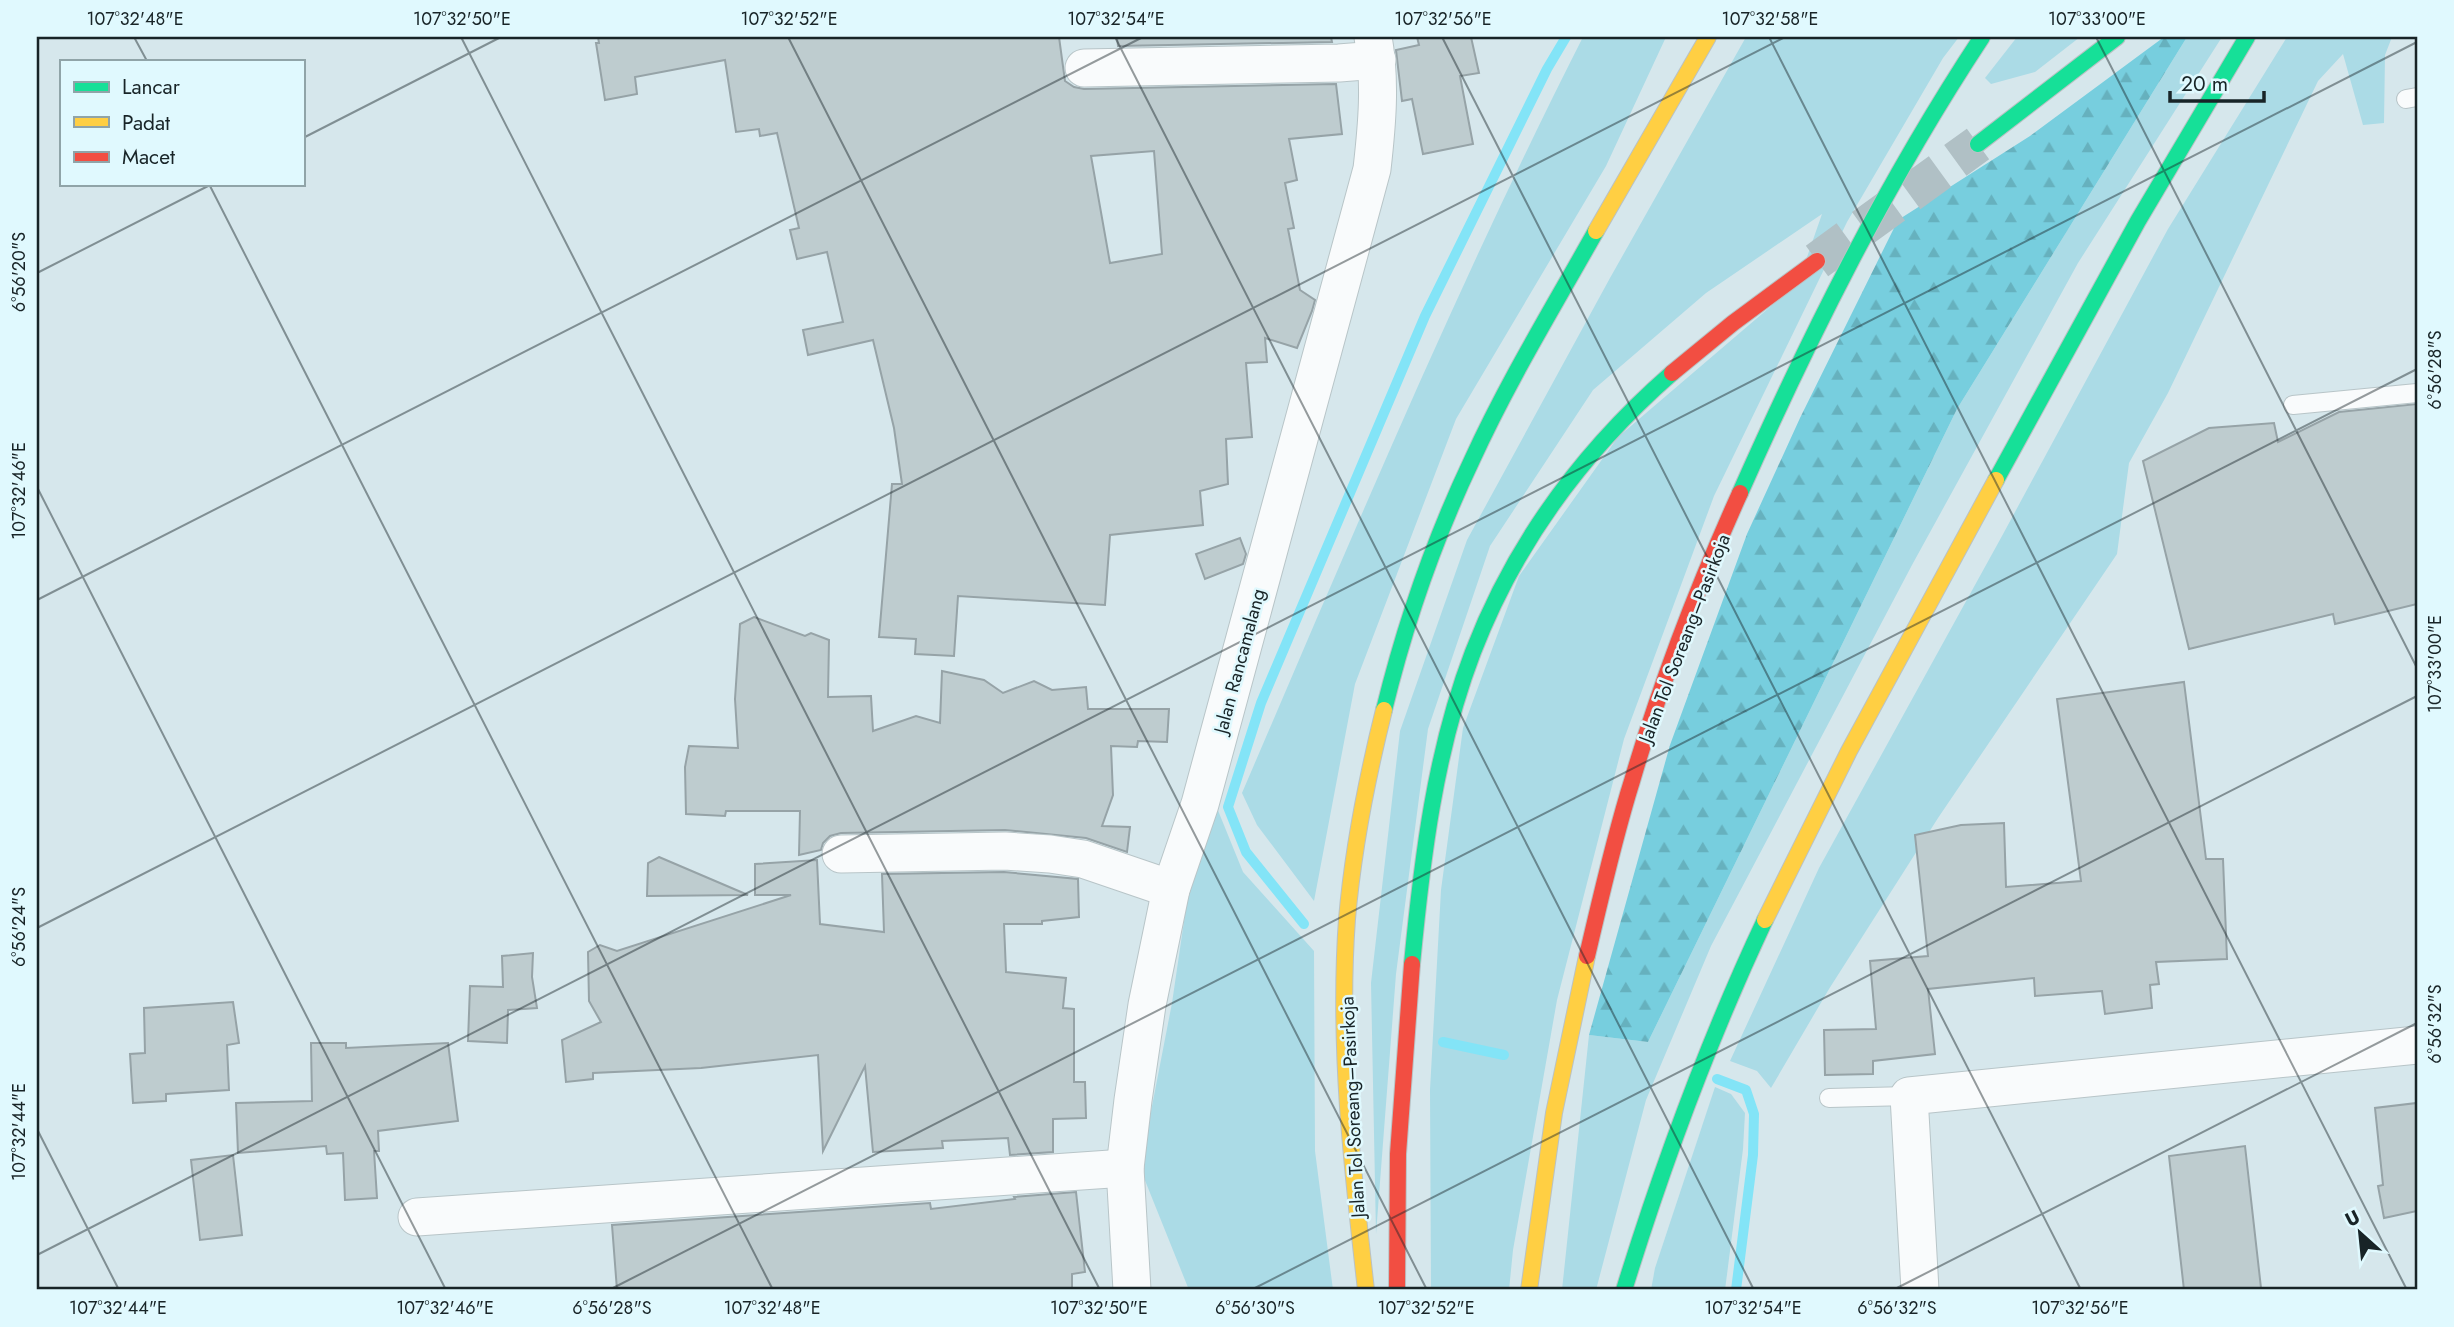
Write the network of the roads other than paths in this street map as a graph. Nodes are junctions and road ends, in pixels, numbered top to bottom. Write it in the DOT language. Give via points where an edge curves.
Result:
graph roads {
  1 [pos="1982,37"];
  2 [pos="2117,37"];
  3 [pos="2247,37"];
  4 [pos="1706,39"];
  5 [pos="1375,48"];
  6 [pos="1084,68"];
  7 [pos="1978,144"];
  8 [pos="1817,261"];
  9 [pos="2417,393"];
  10 [pos="2293,405"];
  11 [pos="841,854"];
  12 [pos="1171,889"];
  13 [pos="2417,1045"];
  14 [pos="1909,1096"];
  15 [pos="1829,1098"];
  16 [pos="1125,1168"];
  17 [pos="417,1217"];
  18 [pos="1132,1290"];
  19 [pos="1366,1290"];
  20 [pos="1398,1290"];
  21 [pos="1529,1290"];
  22 [pos="1624,1290"];
  23 [pos="1920,1290"];
  1 -- 21 [label="highway, Jalan Tol Soreang–Pasirkoja" via="1895,177 1833,293 1731,514 1647,730 1610,855 1576,1000 1547,1146"];
  2 -- 7 [label="highway"];
  3 -- 22 [label="highway" via="2127,240 1781,884 1685,1112"];
  4 -- 19 [label="highway, Jalan Tol Soreang–Pasirkoja" via="1494,411 1431,555 1386,701 1356,845 1347,919 1346,1055"];
  5 -- 6 [label="street" via="1339,63"];
  5 -- 12 [label="street, Jalan Rancamalang" via="1378,111 1372,169 1200,804"];
  8 -- 20 [label="highway" via="1686,361 1605,438 1544,518 1492,607 1468,667 1450,733 1420,891 1401,1088"];
  9 -- 10 [label="lane"];
  11 -- 12 [label="street" via="1050,854 1083,859"];
  12 -- 16 [label="street, Jalan Rancamalang" via="1147,1006"];
  13 -- 14 [label="street"];
  14 -- 15 [label="lane"];
  14 -- 23 [label="street"];
  16 -- 17 [label="street"];
  16 -- 18 [label="street, Jalan Rancamalang"];
}
